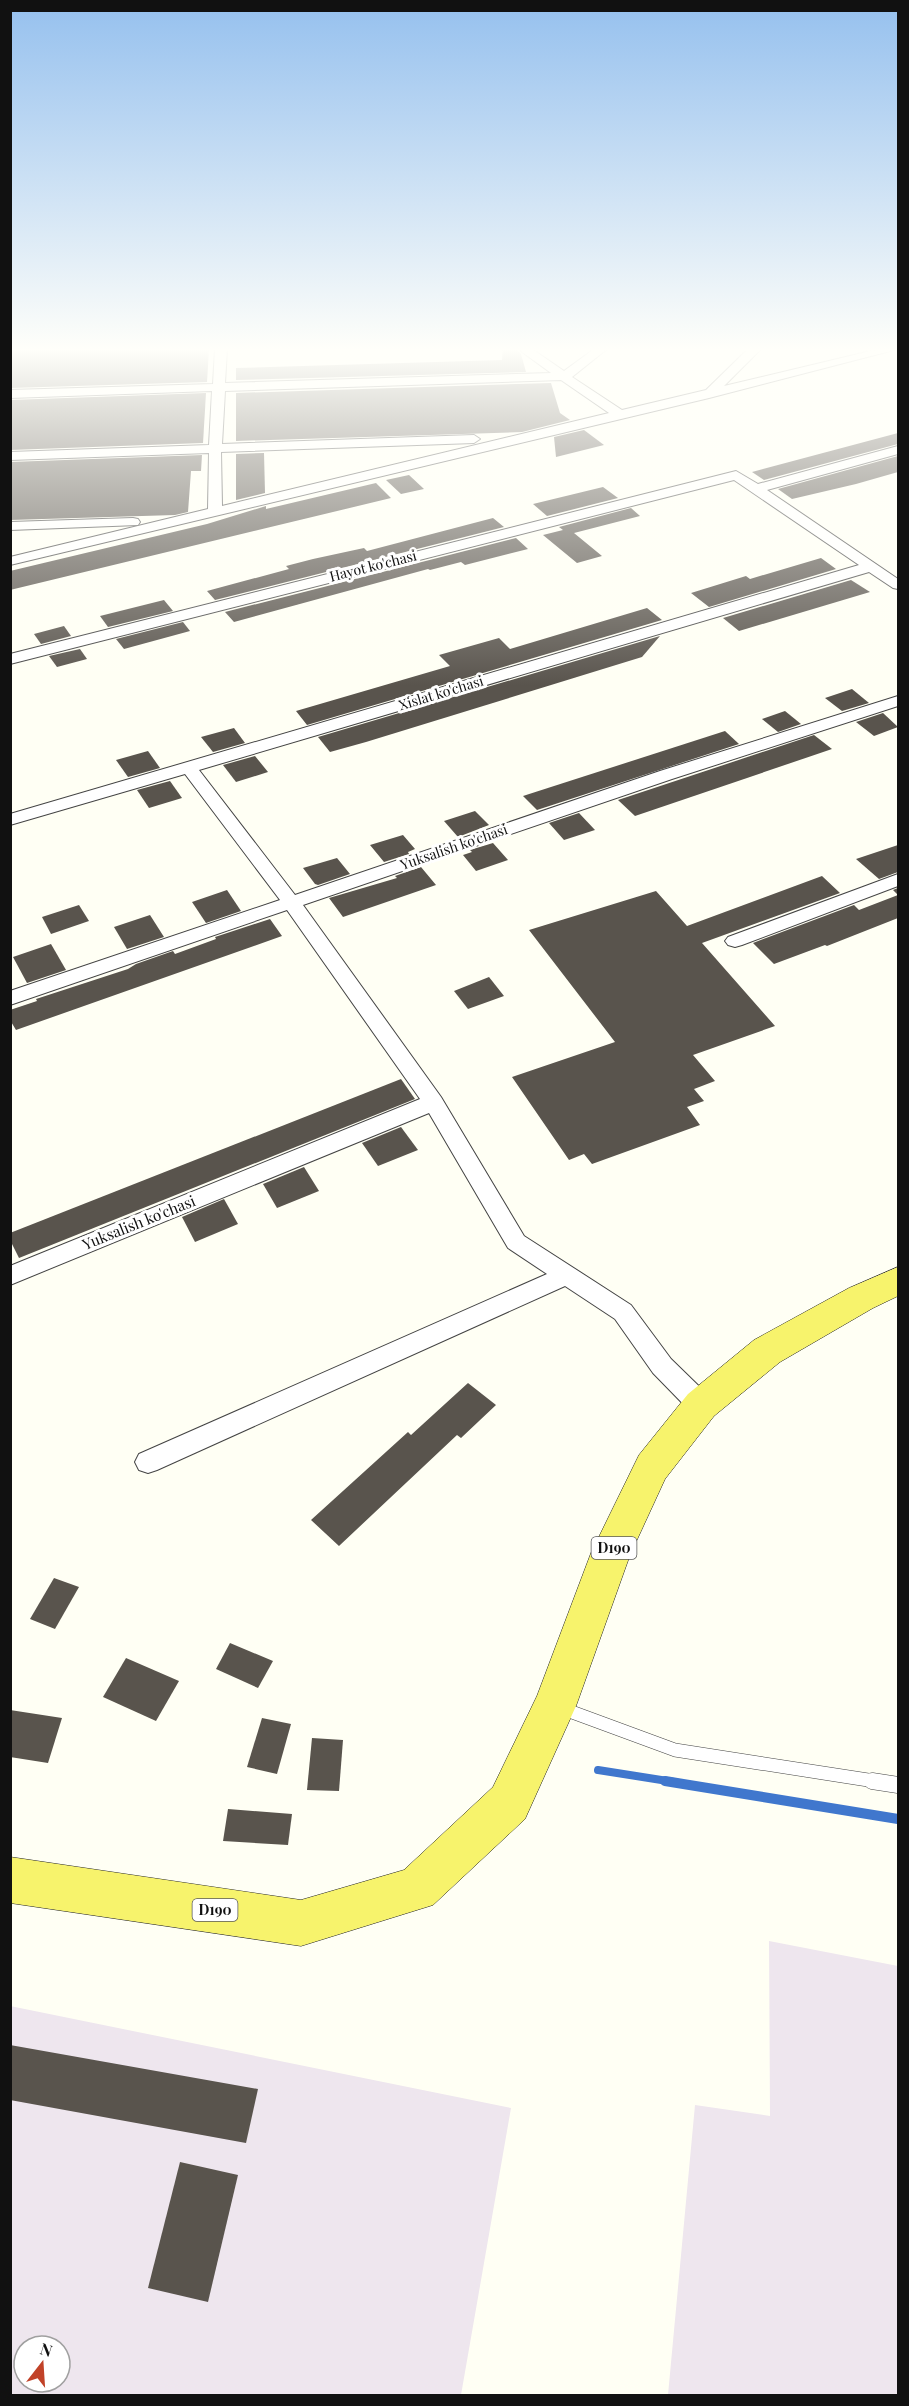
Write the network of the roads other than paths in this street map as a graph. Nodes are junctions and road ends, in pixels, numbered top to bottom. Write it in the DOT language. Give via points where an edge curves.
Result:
graph roads {
  1 [pos="215,461"];
  2 [pos="426,461"];
  3 [pos="856,461"];
  4 [pos="758,488"];
  5 [pos="214,513"];
  6 [pos="10,526"];
  7 [pos="161,526"];
  8 [pos="10,561"];
  9 [pos="872,566"];
  10 [pos="895,579"];
  11 [pos="10,659"];
  12 [pos="898,701"];
  13 [pos="189,768"];
  14 [pos="10,820"];
  15 [pos="898,880"];
  16 [pos="291,902"];
  17 [pos="735,941"];
  18 [pos="10,998"];
  19 [pos="434,1102"];
  20 [pos="565,1275"];
  21 [pos="10,1276"];
  22 [pos="898,1281"];
  23 [pos="701,1404"];
  24 [pos="148,1462"];
  25 [pos="555,1706"];
  26 [pos="898,1785"];
  27 [pos="10,1880"];
  1 -- 5 [label="street"];
  2 -- 5 [label="street"];
  3 -- 4 [label="street"];
  4 -- 9 [label="street"];
  4 -- 11 [label="street, Hayot ko'chasi" via="736,475"];
  5 -- 7 [label="street"];
  6 -- 7 [label="street" via="136,522"];
  7 -- 8 [label="street"];
  9 -- 10 [label="street"];
  9 -- 13 [label="street, Xislat ko'chasi"];
  12 -- 16 [label="street, Yuksalish ko'chasi"];
  13 -- 14 [label="street, Xislat ko'chasi"];
  13 -- 16 [label="street"];
  15 -- 17 [label="street"];
  16 -- 18 [label="street, Yuksalish ko'chasi"];
  16 -- 19 [label="street"];
  19 -- 20 [label="street" via="516,1242"];
  19 -- 21 [label="street, Yuksalish ko'chasi"];
  20 -- 23 [label="street" via="623,1312 662,1366"];
  20 -- 24 [label="street"];
  22 -- 23 [label="main road, D190" via="767,1351"];
  23 -- 25 [label="main road, D190" via="652,1467 611,1553"];
  25 -- 26 [label="lane" via="675,1750"];
  25 -- 27 [label="main road, D190" via="509,1803 417,1890 301,1923"];
}
